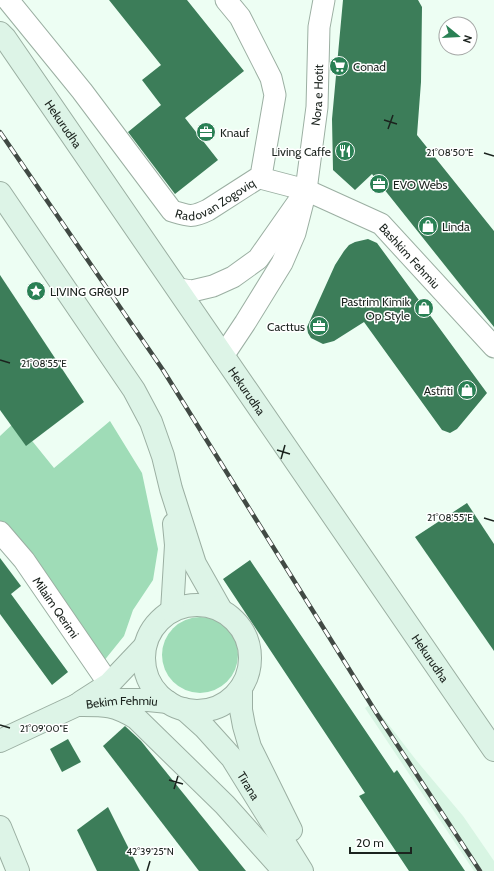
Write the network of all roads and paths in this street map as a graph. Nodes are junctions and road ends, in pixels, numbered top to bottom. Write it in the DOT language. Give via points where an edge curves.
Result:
graph roads {
  1 [pos="8,0"];
  2 [pos="226,0"];
  3 [pos="324,0"];
  4 [pos="3,35"];
  5 [pos="261,176"];
  6 [pos="306,190"];
  7 [pos="0,193"];
  8 [pos="178,289"];
  9 [pos="494,347"];
  10 [pos="223,356"];
  11 [pos="170,489"];
  12 [pos="0,532"];
  13 [pos="221,610"];
  14 [pos="172,611"];
  15 [pos="146,646"];
  16 [pos="109,684"];
  17 [pos="241,688"];
  18 [pos="77,705"];
  19 [pos="176,706"];
  20 [pos="0,741"];
  21 [pos="494,750"];
  22 [pos="0,827"];
  23 [pos="18,871"];
  24 [pos="284,871"];
  25 [pos="302,871"];
  26 [pos="311,871"];
  1 -- 5 [label="street, Radovan Zogoviq" via="82,91 172,211 188,216 199,214"];
  2 -- 5 [label="street, Radovan Zogoviq" via="240,18 271,78 275,95"];
  3 -- 6 [label="street, Nora e Hotit" via="319,27 317,107"];
  4 -- 8 [label="main road, Hekurudha"];
  5 -- 6 [label="street, Bashkim Fehmiu"];
  6 -- 8 [label="street, Nora e Hotit" via="258,259 233,277 213,286 192,291"];
  6 -- 9 [label="street, Bashkim Fehmiu" via="381,224"];
  6 -- 10 [label="street, Nora e Hotit" via="295,233 282,263"];
  7 -- 11 [label="main road" via="134,390 163,456"];
  8 -- 10 [label="main road, Hekurudha"];
  10 -- 21 [label="main road, Hekurudha"];
  11 -- 13 [label="main road" via="195,564"];
  11 -- 14 [label="main road" via="176,545"];
  12 -- 16 [label="street, Milaim Qerimi" via="24,560"];
  13 -- 14 [label="main road" via="203,605"];
  13 -- 17 [label="main road" via="236,621 246,636 250,654 249,672"];
  14 -- 15 [label="main road" via="160,620 151,632"];
  15 -- 16 [label="main road, Bekim Fehmiu"];
  15 -- 19 [label="main road" via="144,661 147,675 155,690"];
  16 -- 18 [label="main road, Bekim Fehmiu"];
  17 -- 19 [label="main road" via="230,700 216,708 200,711"];
  17 -- 26 [label="main road, Tirana" via="241,710 250,747"];
  18 -- 19 [label="main road, Bekim Fehmiu" via="115,700 148,700"];
  18 -- 20 [label="main road, Bekim Fehmiu"];
  18 -- 24 [label="main road" via="108,706 136,718 225,805"];
  19 -- 25 [label="main road, Tirana" via="204,727 232,758"];
  22 -- 23 [label="main road"];
}
